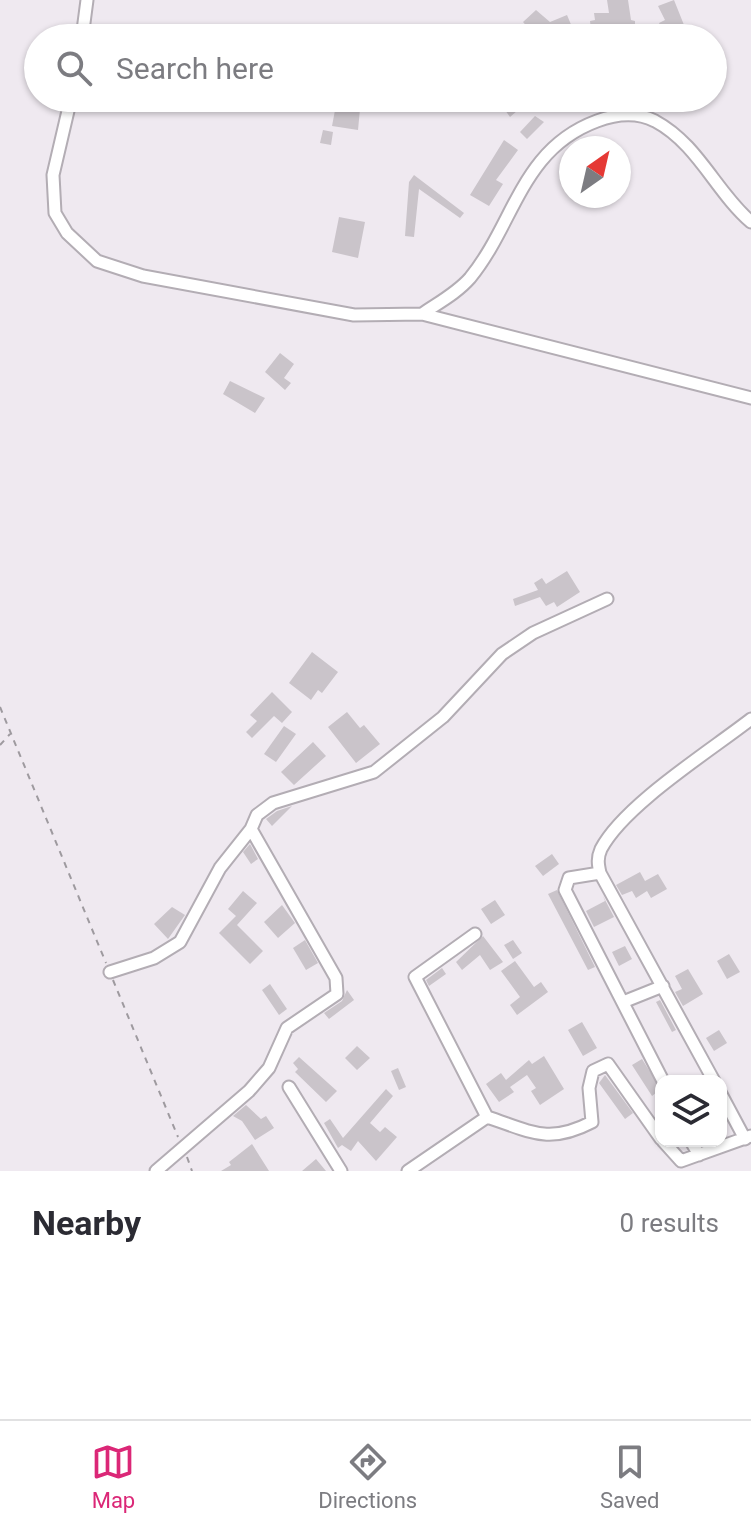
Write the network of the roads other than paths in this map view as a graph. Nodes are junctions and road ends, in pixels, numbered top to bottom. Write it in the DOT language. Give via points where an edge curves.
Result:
graph roads {
  1 [pos="87,0"];
  2 [pos="84,24"];
  3 [pos="68,112"];
  4 [pos="751,222"];
  5 [pos="422,314"];
  6 [pos="751,398"];
  7 [pos="607,599"];
  8 [pos="751,719"];
  9 [pos="251,829"];
  10 [pos="600,873"];
  11 [pos="475,934"];
  12 [pos="110,972"];
  13 [pos="663,986"];
  14 [pos="623,1002"];
  15 [pos="660,1075"];
  16 [pos="711,1075"];
  17 [pos="289,1087"];
  18 [pos="727,1104"];
  19 [pos="487,1117"];
  20 [pos="655,1130"];
  21 [pos="748,1138"];
  22 [pos="668,1147"];
  23 [pos="694,1147"];
  24 [pos="699,1155"];
  25 [pos="684,1166"];
  26 [pos="156,1171"];
  27 [pos="341,1171"];
  28 [pos="408,1171"];
  1 -- 2 [label="street"];
  3 -- 5 [label="street" via="53,175 55,213 67,233 97,261 143,276 354,315"];
  4 -- 5 [label="street" via="688,146 657,122 639,115 611,116 582,126 539,162 470,277"];
  5 -- 6 [label="street"];
  7 -- 9 [label="street" via="533,633 502,654 443,717 374,772 273,803 257,815"];
  8 -- 10 [label="street" via="629,815 600,851"];
  9 -- 12 [label="street" via="220,868 180,942 154,958"];
  9 -- 26 [label="street" via="336,978 337,994 287,1028 269,1068 249,1091"];
  10 -- 13 [label="street"];
  10 -- 14 [label="street" via="569,878 565,890"];
  11 -- 19 [label="street" via="415,977"];
  13 -- 14 [label="street"];
  13 -- 16 [label="street"];
  14 -- 15 [label="street"];
  17 -- 27 [label="street"];
  18 -- 21 [label="street"];
  19 -- 20 [label="street" via="542,1135 567,1135 592,1122 589,1079 608,1064"];
  19 -- 28 [label="street"];
  21 -- 24 [label="street"];
  22 -- 25 [label="street"];
  23 -- 24 [label="street"];
  24 -- 25 [label="street"];
}
